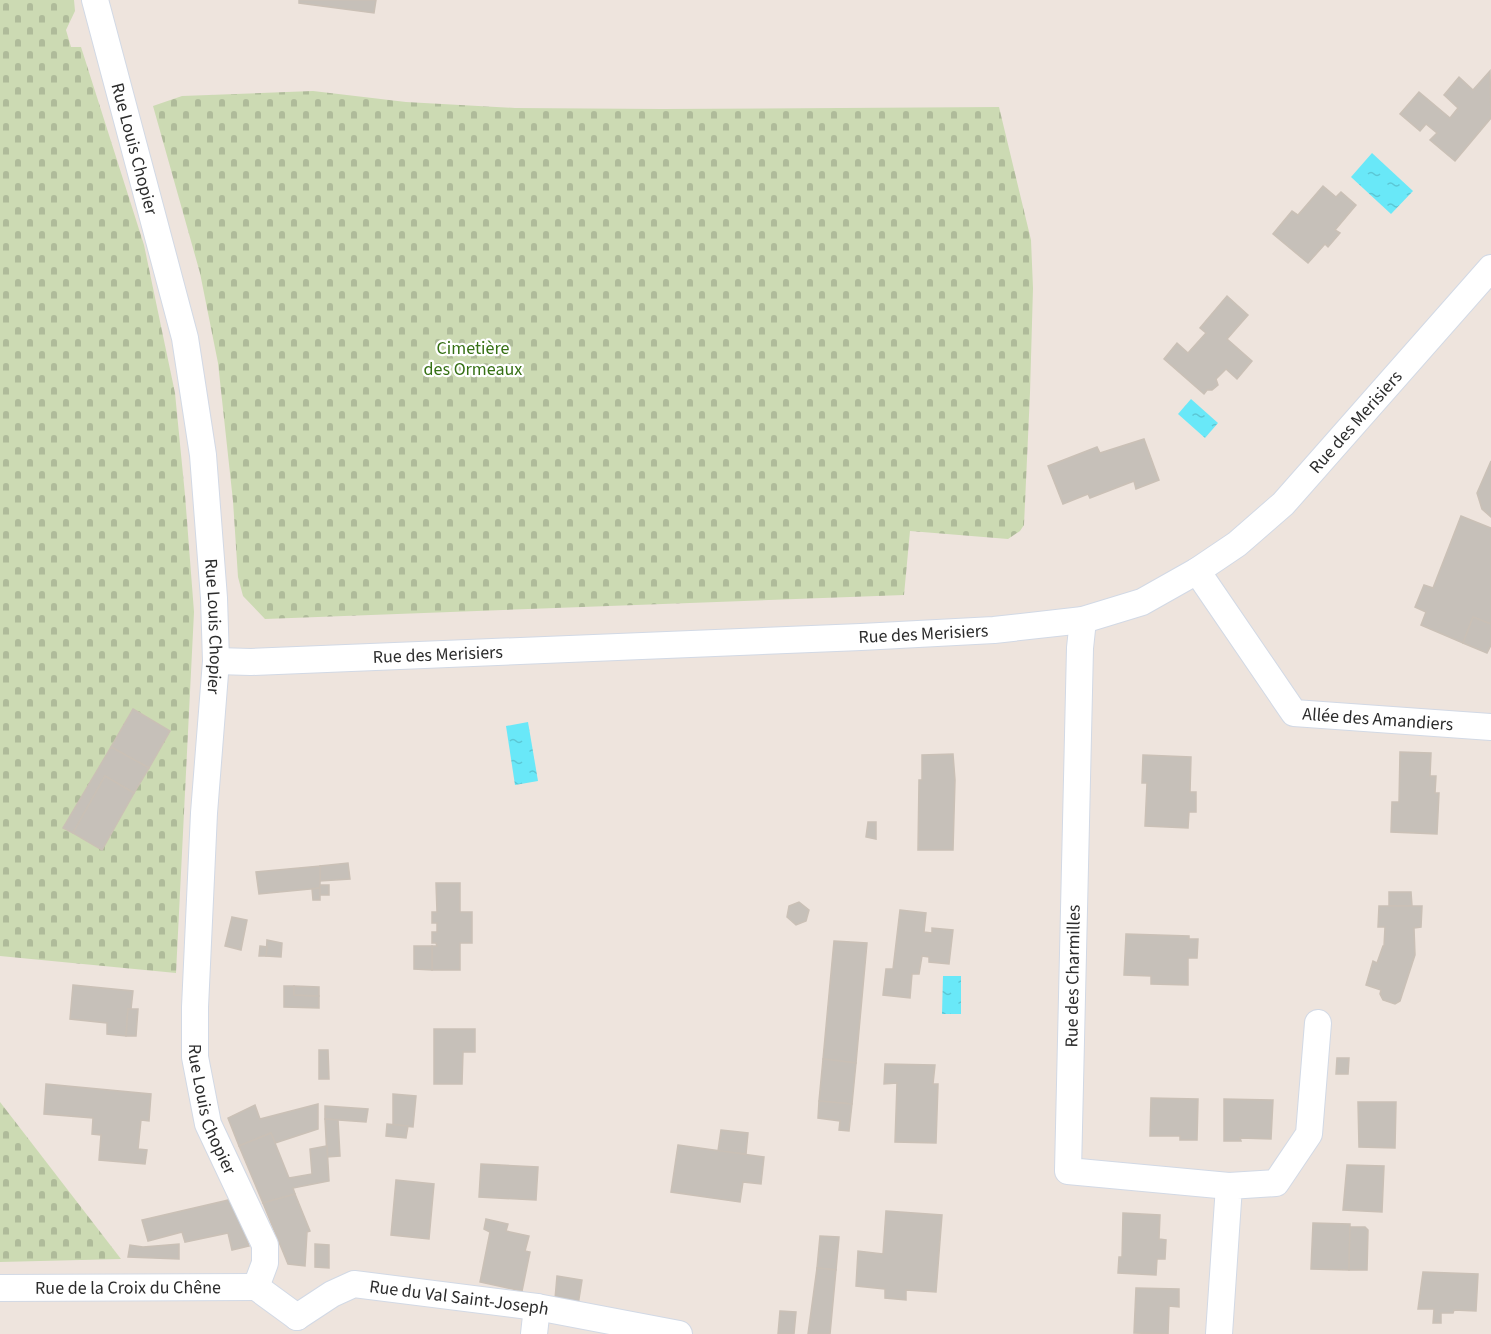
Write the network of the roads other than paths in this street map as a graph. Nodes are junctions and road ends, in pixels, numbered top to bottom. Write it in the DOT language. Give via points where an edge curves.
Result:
graph roads {
  1 [pos="95,0"];
  2 [pos="1491,268"];
  3 [pos="1197,572"];
  4 [pos="1083,620"];
  5 [pos="216,661"];
  6 [pos="1491,727"];
  7 [pos="1318,1023"];
  8 [pos="1229,1186"];
  9 [pos="256,1287"];
  10 [pos="0,1288"];
  11 [pos="537,1307"];
  12 [pos="300,1325"];
  13 [pos="534,1334"];
  14 [pos="679,1334"];
  15 [pos="1219,1334"];
  1 -- 5 [label="street, Rue Louis Chopier" via="185,338 203,455"];
  2 -- 3 [label="street, Rue des Merisiers" via="1283,504"];
  3 -- 4 [label="street, Rue des Merisiers" via="1143,602"];
  3 -- 6 [label="street, Allée des Amandiers" via="1294,713"];
  4 -- 5 [label="street, Rue des Merisiers" via="994,630 861,637"];
  4 -- 8 [label="street, Rue des Charmilles" via="1068,1171"];
  5 -- 9 [label="street, Rue Louis Chopier" via="204,813 195,1057 208,1125 265,1245"];
  7 -- 8 [label="street" via="1309,1134 1276,1183"];
  8 -- 15 [label="street"];
  9 -- 10 [label="street, Rue de la Croix du Chêne"];
  9 -- 12 [label="street, Rue du Val Saint-Joseph"];
  11 -- 12 [label="street, Rue du Val Saint-Joseph" via="354,1284 332,1294"];
  11 -- 13 [label="street"];
  11 -- 14 [label="street, Rue du Val Saint-Joseph"];
}
